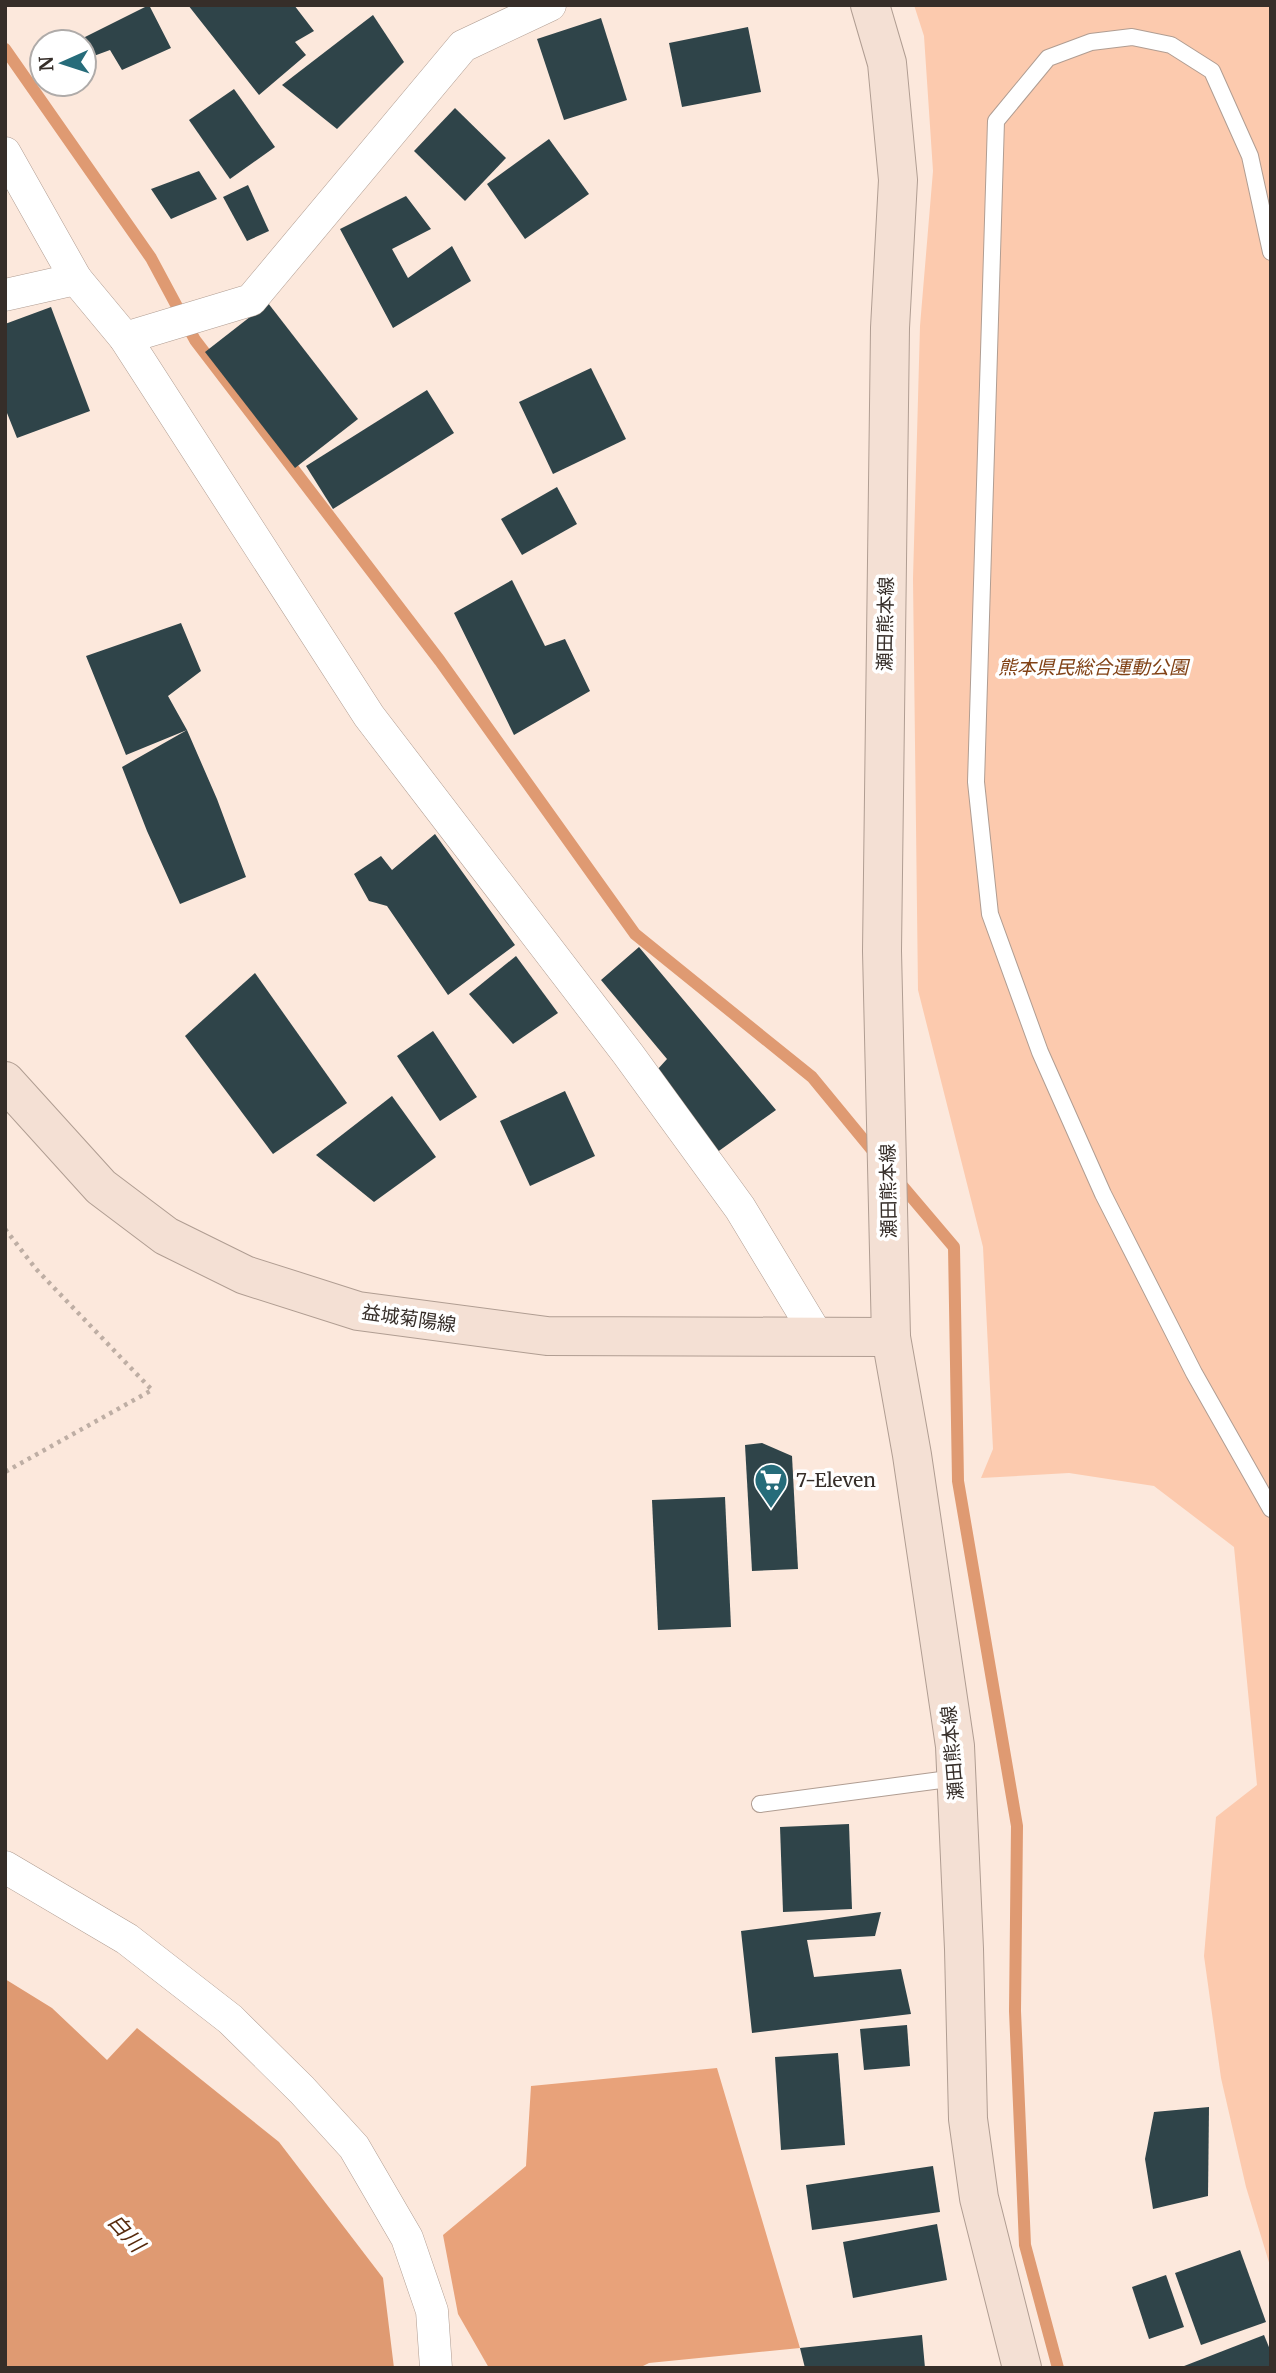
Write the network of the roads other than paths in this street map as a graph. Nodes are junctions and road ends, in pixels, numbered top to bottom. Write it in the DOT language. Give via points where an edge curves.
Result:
graph roads {
  1 [pos="550,5"];
  2 [pos="870,5"];
  3 [pos="5,153"];
  4 [pos="1271,252"];
  5 [pos="76,279"];
  6 [pos="5,295"];
  7 [pos="125,338"];
  8 [pos="5,1081"];
  9 [pos="818,1337"];
  10 [pos="891,1337"];
  11 [pos="1271,1509"];
  12 [pos="956,1778"];
  13 [pos="760,1804"];
  14 [pos="5,1867"];
  15 [pos="436,2368"];
  16 [pos="1022,2368"];
  1 -- 7 [label="street" via="463,46 251,300"];
  2 -- 10 [label="main road, 瀬田熊本線" via="887,64 898,180 890,328 882,951"];
  3 -- 5 [label="street"];
  4 -- 11 [label="lane" via="1250,156 1212,71 1171,45 1132,37 1091,42 1048,58 996,121 976,782 990,915 1040,1052 1103,1194 1194,1373"];
  5 -- 6 [label="street"];
  5 -- 7 [label="street"];
  7 -- 9 [label="street" via="369,716 740,1208"];
  8 -- 9 [label="main road, 益城菊陽線" via="101,1187 166,1236 245,1275 358,1311 547,1336"];
  9 -- 10 [label="main road, 益城菊陽線"];
  10 -- 12 [label="main road, 瀬田熊本線" via="955,1746"];
  12 -- 13 [label="lane"];
  12 -- 16 [label="main road, 瀬田熊本線" via="968,2119 979,2198"];
  14 -- 15 [label="street" via="127,1939 230,2019 354,2147 407,2238 432,2311"];
}
